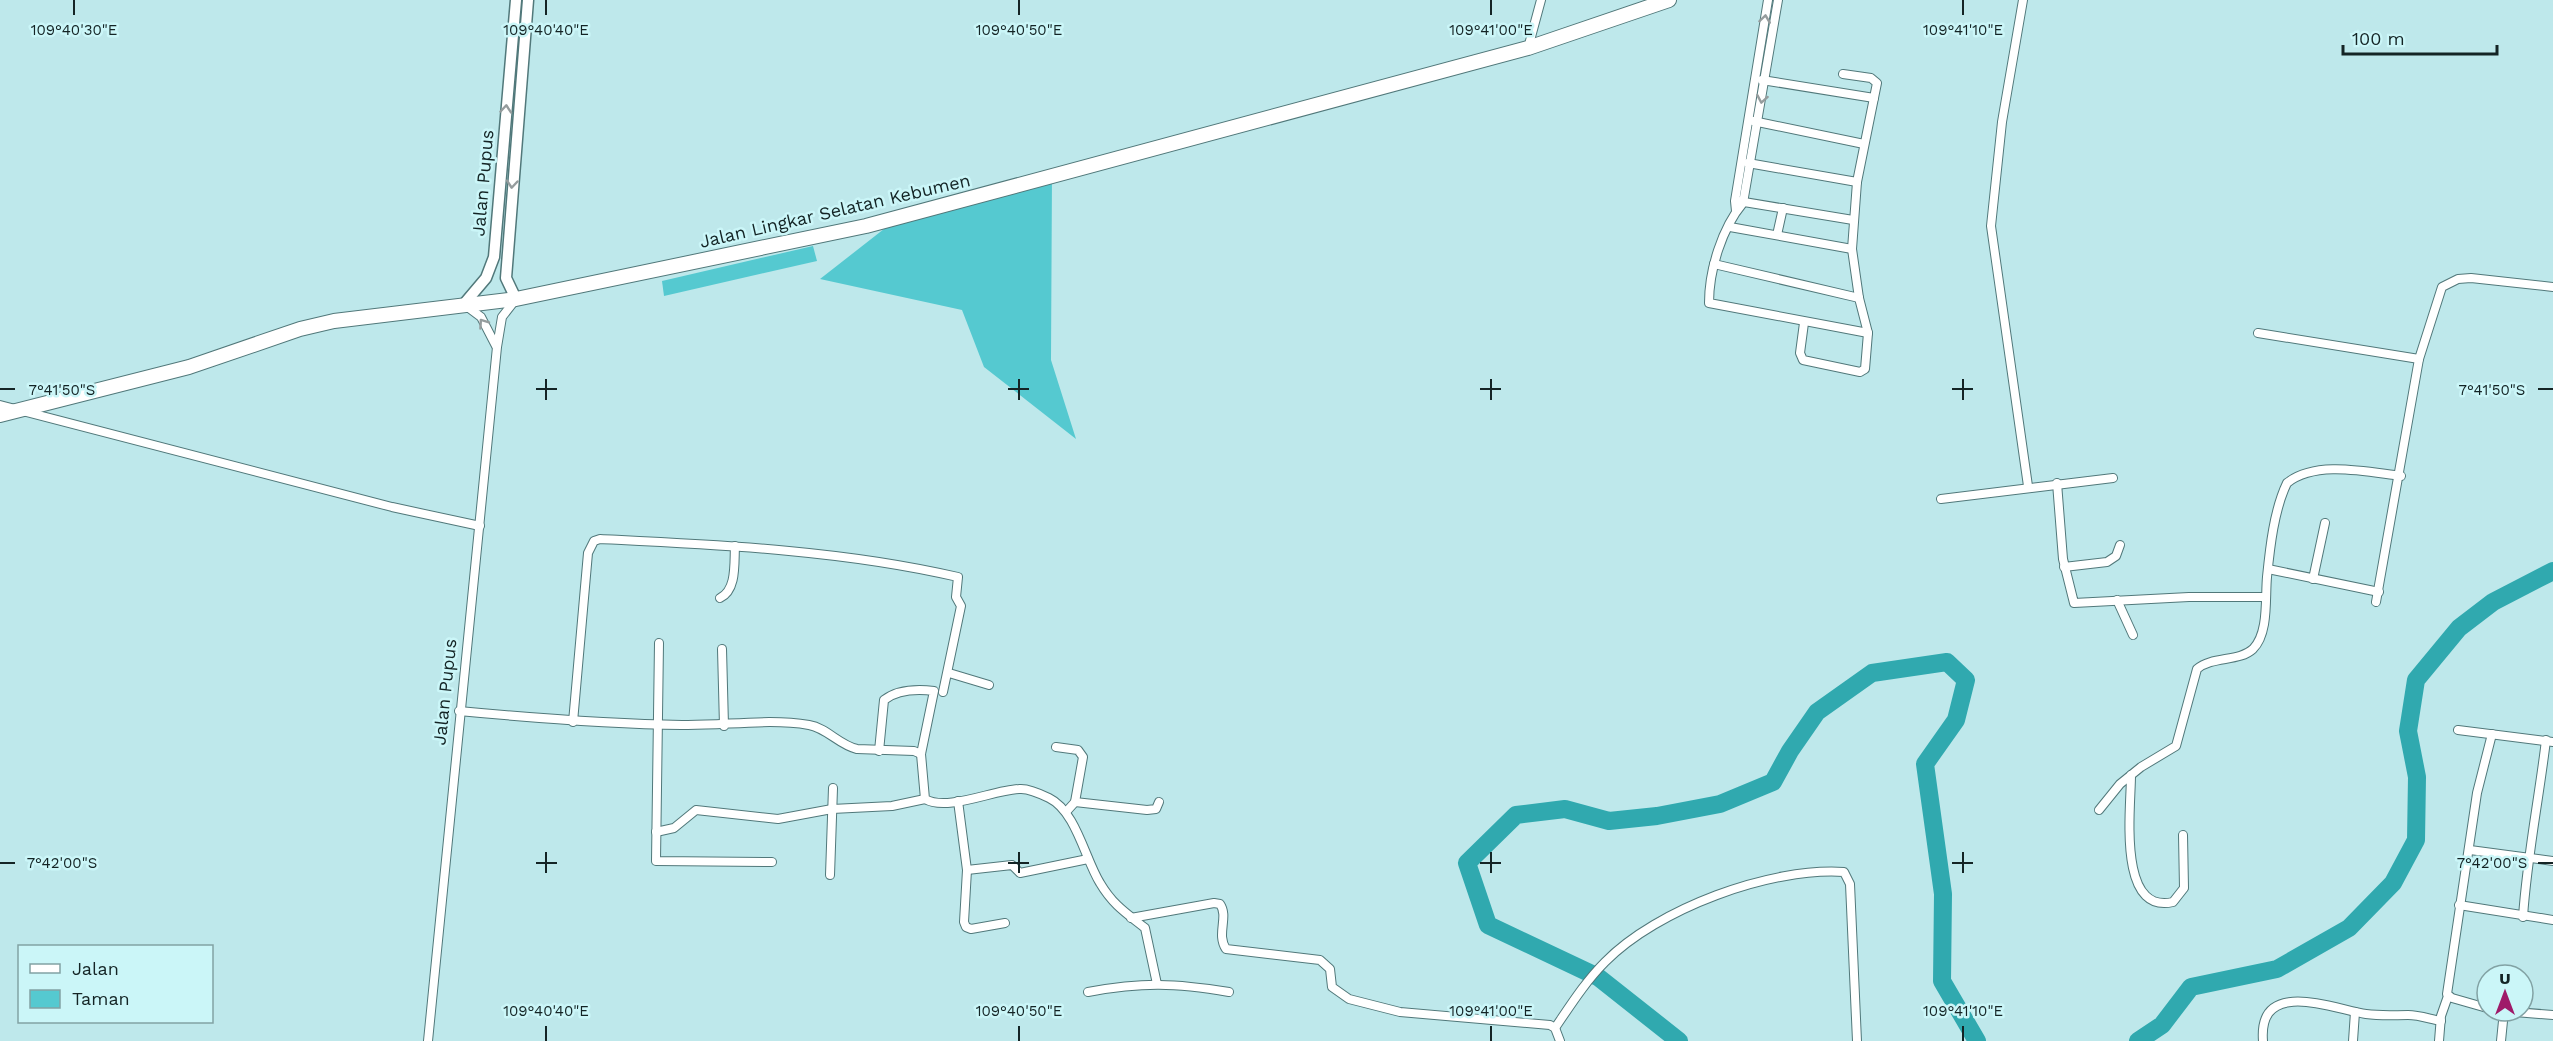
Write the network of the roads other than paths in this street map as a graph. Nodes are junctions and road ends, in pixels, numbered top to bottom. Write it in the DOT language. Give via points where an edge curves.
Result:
graph roads {
  1 [pos="516,0"];
  2 [pos="528,0"];
  3 [pos="1541,0"];
  4 [pos="1670,0"];
  5 [pos="1768,0"];
  6 [pos="1778,0"];
  7 [pos="2023,0"];
  8 [pos="1767,39"];
  9 [pos="1528,48"];
  10 [pos="1843,74"];
  11 [pos="1761,80"];
  12 [pos="1874,98"];
  13 [pos="1754,121"];
  14 [pos="1864,144"];
  15 [pos="1747,163"];
  16 [pos="1857,182"];
  17 [pos="1739,202"];
  18 [pos="1783,208"];
  19 [pos="1853,220"];
  20 [pos="1730,227"];
  21 [pos="1778,235"];
  22 [pos="1852,249"];
  23 [pos="1714,264"];
  24 [pos="2553,287"];
  25 [pos="1859,298"];
  26 [pos="516,300"];
  27 [pos="464,304"];
  28 [pos="1804,323"];
  29 [pos="1868,333"];
  30 [pos="2258,333"];
  31 [pos="497,346"];
  32 [pos="2419,359"];
  33 [pos="0,405"];
  34 [pos="21,410"];
  35 [pos="0,415"];
  36 [pos="2401,476"];
  37 [pos="2113,478"];
  38 [pos="2057,483"];
  39 [pos="2028,486"];
  40 [pos="1941,499"];
  41 [pos="2325,523"];
  42 [pos="480,526"];
  43 [pos="2120,545"];
  44 [pos="735,546"];
  45 [pos="2064,567"];
  46 [pos="2268,569"];
  47 [pos="2313,579"];
  48 [pos="2379,592"];
  49 [pos="2266,597"];
  50 [pos="720,598"];
  51 [pos="2116,600"];
  52 [pos="2376,602"];
  53 [pos="2133,635"];
  54 [pos="659,643"];
  55 [pos="722,649"];
  56 [pos="949,673"];
  57 [pos="989,685"];
  58 [pos="941,693"];
  59 [pos="459,711"];
  60 [pos="573,722"];
  61 [pos="659,725"];
  62 [pos="723,726"];
  63 [pos="2458,730"];
  64 [pos="2492,734"];
  65 [pos="2549,741"];
  66 [pos="1056,747"];
  67 [pos="879,751"];
  68 [pos="921,754"];
  69 [pos="2131,775"];
  70 [pos="833,788"];
  71 [pos="925,799"];
  72 [pos="958,801"];
  73 [pos="1075,802"];
  74 [pos="1159,802"];
  75 [pos="832,809"];
  76 [pos="2099,810"];
  77 [pos="1066,812"];
  78 [pos="656,832"];
  79 [pos="2183,835"];
  80 [pos="2470,850"];
  81 [pos="2528,858"];
  82 [pos="1088,860"];
  83 [pos="2553,861"];
  84 [pos="772,862"];
  85 [pos="967,870"];
  86 [pos="830,875"];
  87 [pos="2459,905"];
  88 [pos="2523,917"];
  89 [pos="1130,918"];
  90 [pos="2553,920"];
  91 [pos="1005,923"];
  92 [pos="1157,984"];
  93 [pos="1089,992"];
  94 [pos="1229,992"];
  95 [pos="2448,996"];
  96 [pos="2475,1004"];
  97 [pos="2355,1012"];
  98 [pos="2535,1014"];
  99 [pos="2553,1015"];
  100 [pos="2440,1021"];
  101 [pos="2502,1023"];
  102 [pos="1555,1028"];
  103 [pos="428,1041"];
  104 [pos="1560,1041"];
  105 [pos="1857,1041"];
  106 [pos="2263,1041"];
  107 [pos="2353,1041"];
  108 [pos="2439,1041"];
  109 [pos="2500,1041"];
  27 -- 1 [label="street, Jalan Pupus, one-way" via="486,278 494,257"];
  2 -- 26 [label="street, Jalan Pupus, one-way" via="506,278"];
  3 -- 9 [label="street"];
  4 -- 9 [label="highway, Jalan Lingkar Selatan Kebumen"];
  8 -- 5 [label="street, one-way"];
  6 -- 8 [label="street"];
  7 -- 39 [label="street" via="2002,122 1991,226"];
  8 -- 11 [label="street"];
  9 -- 26 [label="highway, Jalan Lingkar Selatan Kebumen" via="866,226"];
  10 -- 12 [label="street" via="1876,80"];
  11 -- 12 [label="street"];
  11 -- 13 [label="street"];
  12 -- 14 [label="street"];
  13 -- 14 [label="street"];
  13 -- 15 [label="street"];
  14 -- 16 [label="street"];
  15 -- 16 [label="street"];
  15 -- 17 [label="street"];
  16 -- 19 [label="street"];
  17 -- 18 [label="street"];
  17 -- 20 [label="street"];
  18 -- 19 [label="street"];
  18 -- 21 [label="street"];
  19 -- 22 [label="street"];
  20 -- 21 [label="street"];
  20 -- 23 [label="street"];
  21 -- 22 [label="street"];
  22 -- 25 [label="street"];
  23 -- 25 [label="street"];
  23 -- 28 [label="street" via="1709,303"];
  24 -- 32 [label="street" via="2472,278 2450,282 2442,287"];
  25 -- 29 [label="street"];
  26 -- 27 [label="highway, Jalan Lingkar Selatan Kebumen"];
  26 -- 31 [label="street, Jalan Pupus" via="502,317"];
  31 -- 27 [label="street, one-way" via="481,317"];
  27 -- 34 [label="highway, Jalan Lingkar Selatan Kebumen" via="300,329 189,368"];
  28 -- 29 [label="street"];
  28 -- 29 [label="street" via="1800,353 1803,360 1860,372 1866,369"];
  30 -- 32 [label="street"];
  31 -- 42 [label="street, Jalan Pupus"];
  32 -- 36 [label="street"];
  33 -- 34 [label="street"];
  34 -- 35 [label="highway, Jalan Lingkar Selatan Kebumen"];
  34 -- 42 [label="street" via="392,507"];
  36 -- 46 [label="street" via="2331,470 2294,478 2282,493"];
  36 -- 48 [label="street"];
  37 -- 38 [label="street"];
  38 -- 39 [label="street"];
  38 -- 45 [label="street"];
  39 -- 40 [label="street"];
  41 -- 47 [label="street"];
  42 -- 59 [label="street, Jalan Pupus"];
  43 -- 45 [label="street" via="2116,556 2107,562"];
  44 -- 50 [label="street" via="731,587"];
  44 -- 56 [label="street" via="858,559 958,577 956,597 961,606"];
  44 -- 60 [label="street" via="600,539 594,542 588,553"];
  45 -- 51 [label="street" via="2074,603"];
  46 -- 47 [label="street"];
  46 -- 49 [label="street"];
  47 -- 48 [label="street"];
  48 -- 52 [label="street"];
  49 -- 51 [label="street"];
  49 -- 69 [label="street" via="2254,648 2197,669 2176,746"];
  51 -- 53 [label="street"];
  54 -- 61 [label="street"];
  55 -- 62 [label="street"];
  56 -- 57 [label="street"];
  56 -- 58 [label="street"];
  58 -- 67 [label="street" via="910,691 884,700"];
  58 -- 68 [label="street"];
  59 -- 60 [label="street"];
  59 -- 103 [label="street, Jalan Pupus"];
  60 -- 61 [label="street"];
  61 -- 62 [label="street"];
  61 -- 78 [label="street"];
  62 -- 67 [label="street" via="817,726 849,747"];
  63 -- 64 [label="street"];
  64 -- 65 [label="street"];
  64 -- 80 [label="street" via="2477,793"];
  65 -- 81 [label="street"];
  66 -- 73 [label="street" via="1082,753"];
  67 -- 68 [label="street"];
  68 -- 71 [label="street"];
  69 -- 76 [label="street"];
  69 -- 79 [label="street" via="2133,875 2142,894 2156,904 2173,902 2184,888"];
  70 -- 75 [label="street"];
  71 -- 72 [label="street"];
  71 -- 75 [label="street" via="892,806"];
  72 -- 77 [label="street" via="1020,788 1050,798"];
  72 -- 85 [label="street"];
  73 -- 74 [label="street" via="1147,810 1156,809"];
  73 -- 77 [label="street"];
  75 -- 78 [label="street" via="778,819 696,810 674,828"];
  75 -- 86 [label="street"];
  77 -- 82 [label="street"];
  78 -- 84 [label="street" via="657,862"];
  80 -- 81 [label="street"];
  80 -- 87 [label="street"];
  81 -- 83 [label="street"];
  81 -- 88 [label="street"];
  82 -- 85 [label="street" via="1020,873 1012,865"];
  82 -- 89 [label="street" via="1109,897"];
  85 -- 91 [label="street" via="966,927"];
  87 -- 88 [label="street"];
  87 -- 95 [label="street"];
  88 -- 90 [label="street"];
  89 -- 92 [label="street" via="1145,928"];
  89 -- 102 [label="street" via="1220,904 1226,949 1320,960 1330,969 1332,987 1349,999 1400,1012 1528,1022"];
  92 -- 93 [label="street"];
  92 -- 94 [label="street"];
  95 -- 96 [label="street"];
  95 -- 100 [label="street"];
  97 -- 100 [label="street"];
  97 -- 106 [label="street" via="2314,1001 2276,1007 2264,1022"];
  97 -- 107 [label="street"];
  98 -- 99 [label="street"];
  100 -- 108 [label="street"];
  101 -- 109 [label="street"];
  102 -- 104 [label="street"];
  102 -- 105 [label="street" via="1605,962 1636,936 1679,910 1721,892 1787,878 1844,872 1850,884"];
}
